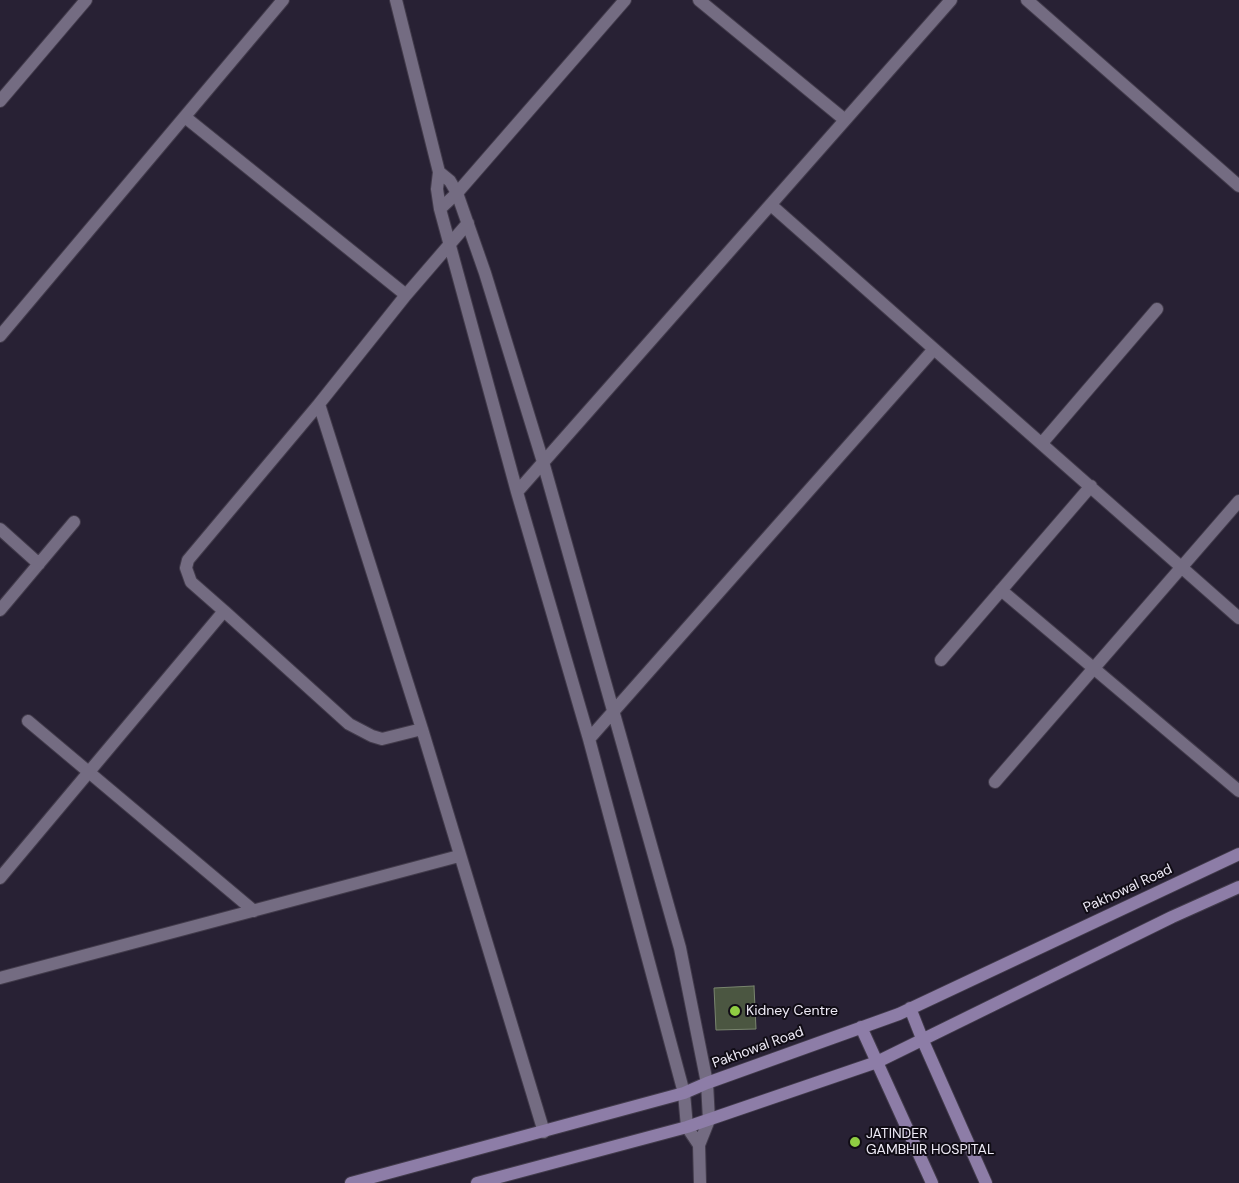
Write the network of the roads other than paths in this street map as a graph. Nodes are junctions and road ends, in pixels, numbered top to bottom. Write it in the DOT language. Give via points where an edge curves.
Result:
graph roads {
  1 [pos="86,0"];
  2 [pos="283,0"];
  3 [pos="396,0"];
  4 [pos="625,0"];
  5 [pos="699,0"];
  6 [pos="951,0"];
  7 [pos="1027,0"];
  8 [pos="0,101"];
  9 [pos="185,118"];
  10 [pos="845,120"];
  11 [pos="439,172"];
  12 [pos="1239,186"];
  13 [pos="457,193"];
  14 [pos="771,205"];
  15 [pos="440,209"];
  16 [pos="468,223"];
  17 [pos="450,244"];
  18 [pos="406,296"];
  19 [pos="1157,309"];
  20 [pos="0,336"];
  21 [pos="934,349"];
  22 [pos="319,404"];
  23 [pos="1042,443"];
  24 [pos="543,462"];
  25 [pos="1091,486"];
  26 [pos="517,492"];
  27 [pos="1239,501"];
  28 [pos="74,522"];
  29 [pos="0,529"];
  30 [pos="39,564"];
  31 [pos="1182,568"];
  32 [pos="1001,590"];
  33 [pos="0,610"];
  34 [pos="224,611"];
  35 [pos="1239,618"];
  36 [pos="942,660"];
  37 [pos="1095,668"];
  38 [pos="613,712"];
  39 [pos="28,721"];
  40 [pos="422,729"];
  41 [pos="589,739"];
  42 [pos="89,772"];
  43 [pos="995,782"];
  44 [pos="1239,791"];
  45 [pos="1239,854"];
  46 [pos="459,856"];
  47 [pos="0,878"];
  48 [pos="1239,888"];
  49 [pos="254,911"];
  50 [pos="0,978"];
  51 [pos="910,1008"];
  52 [pos="861,1028"];
  53 [pos="922,1041"];
  54 [pos="877,1062"];
  55 [pos="707,1083"];
  56 [pos="684,1093"];
  57 [pos="709,1120"];
  58 [pos="687,1127"];
  59 [pos="544,1132"];
  60 [pos="699,1145"];
  61 [pos="351,1183"];
  62 [pos="477,1183"];
  63 [pos="700,1183"];
  64 [pos="932,1183"];
  65 [pos="986,1183"];
  1 -- 8 [label="street"];
  2 -- 9 [label="street"];
  3 -- 11 [label="street"];
  4 -- 13 [label="street"];
  5 -- 10 [label="street"];
  6 -- 10 [label="street"];
  7 -- 12 [label="street"];
  9 -- 18 [label="street"];
  9 -- 20 [label="street"];
  10 -- 14 [label="street"];
  11 -- 13 [label="street"];
  11 -- 15 [label="street"];
  13 -- 15 [label="street"];
  13 -- 16 [label="street"];
  14 -- 21 [label="street"];
  14 -- 24 [label="street"];
  15 -- 17 [label="street"];
  16 -- 17 [label="street"];
  16 -- 24 [label="street"];
  17 -- 18 [label="street"];
  17 -- 26 [label="street"];
  18 -- 22 [label="street"];
  19 -- 23 [label="street"];
  21 -- 23 [label="street"];
  21 -- 38 [label="street"];
  22 -- 34 [label="street" via="188,560 186,568 191,582"];
  22 -- 40 [label="street"];
  23 -- 25 [label="street"];
  24 -- 26 [label="street"];
  24 -- 38 [label="street"];
  25 -- 31 [label="street"];
  25 -- 32 [label="street"];
  26 -- 41 [label="street"];
  27 -- 31 [label="street"];
  28 -- 30 [label="street"];
  29 -- 30 [label="street"];
  30 -- 33 [label="street"];
  31 -- 35 [label="street"];
  31 -- 37 [label="street"];
  32 -- 36 [label="street"];
  32 -- 37 [label="street"];
  34 -- 40 [label="street" via="349,724 382,739"];
  34 -- 42 [label="street"];
  37 -- 43 [label="street"];
  37 -- 44 [label="street"];
  38 -- 41 [label="street"];
  38 -- 55 [label="street" via="680,948"];
  39 -- 42 [label="street"];
  40 -- 46 [label="street"];
  41 -- 56 [label="street"];
  42 -- 47 [label="street"];
  42 -- 49 [label="street"];
  45 -- 51 [label="street, Pakhowal Road"];
  46 -- 49 [label="street"];
  46 -- 59 [label="street"];
  48 -- 53 [label="street" via="1172,917"];
  49 -- 50 [label="street"];
  51 -- 52 [label="street, Pakhowal Road"];
  51 -- 53 [label="street"];
  52 -- 54 [label="street"];
  52 -- 55 [label="street, Pakhowal Road"];
  53 -- 54 [label="street"];
  53 -- 65 [label="street"];
  54 -- 57 [label="street"];
  54 -- 64 [label="street"];
  55 -- 56 [label="street, Pakhowal Road"];
  55 -- 57 [label="street"];
  56 -- 58 [label="street"];
  56 -- 59 [label="street, Pakhowal Road"];
  57 -- 58 [label="street"];
  57 -- 60 [label="street"];
  58 -- 60 [label="street"];
  58 -- 62 [label="street"];
  59 -- 61 [label="street, Pakhowal Road"];
  60 -- 63 [label="street"];
}
